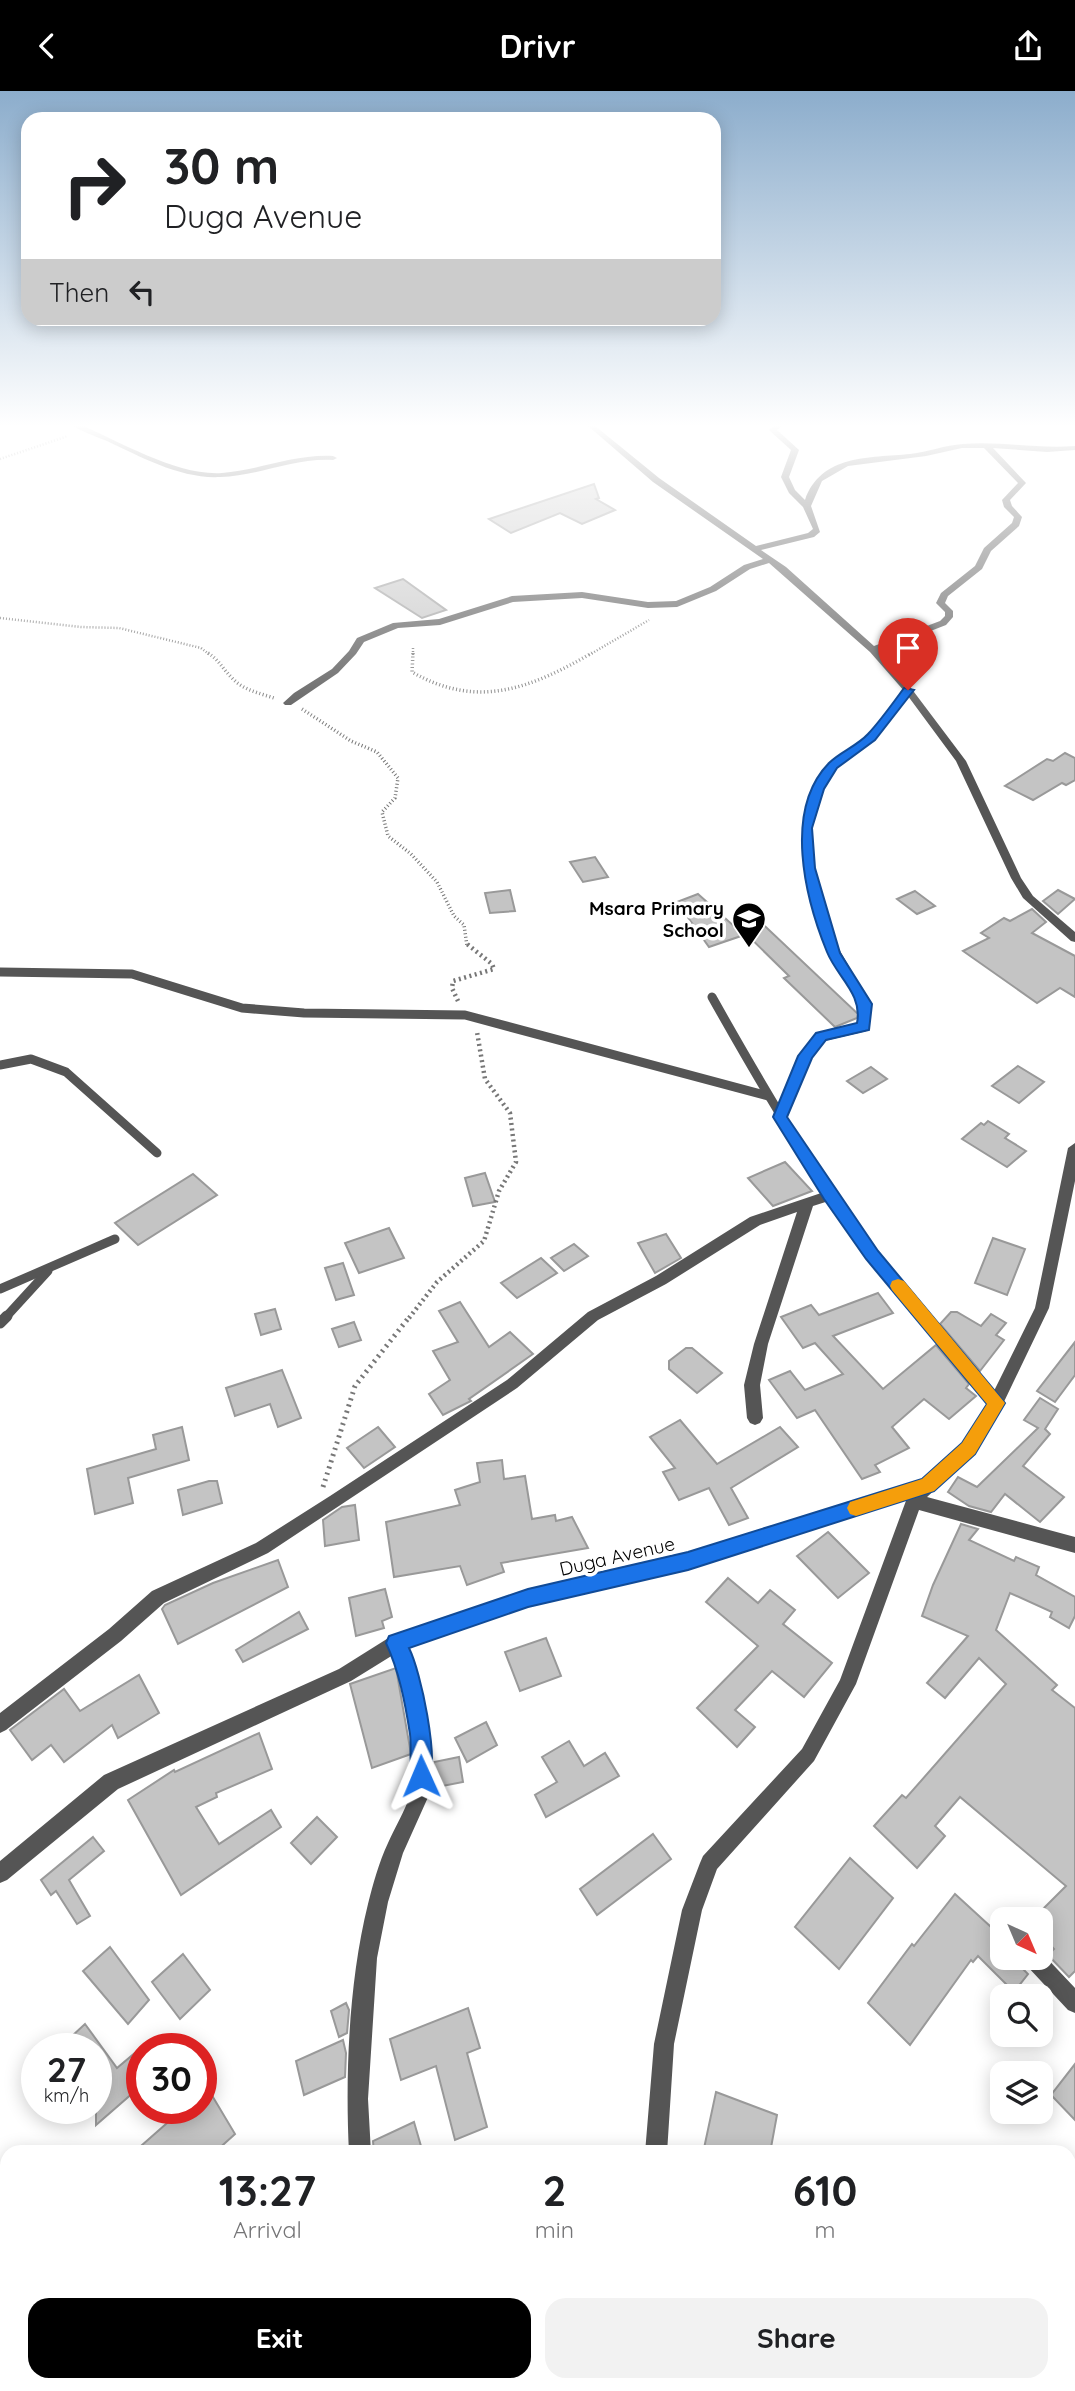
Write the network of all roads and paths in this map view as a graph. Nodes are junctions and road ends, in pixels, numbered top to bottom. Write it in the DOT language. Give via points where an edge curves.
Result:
graph roads {
  1 [pos="731,532"];
  2 [pos="814,532"];
  3 [pos="1006,532"];
  4 [pos="755,549"];
  5 [pos="769,561"];
  6 [pos="677,604"];
  7 [pos="0,618"];
  8 [pos="413,647"];
  9 [pos="873,650"];
  10 [pos="908,690"];
  11 [pos="288,703"];
  12 [pos="1075,939"];
  13 [pos="0,972"];
  14 [pos="712,997"];
  15 [pos="465,1015"];
  16 [pos="0,1065"];
  17 [pos="768,1096"];
  18 [pos="780,1117"];
  19 [pos="1075,1148"];
  20 [pos="157,1153"];
  21 [pos="830,1195"];
  22 [pos="807,1203"];
  23 [pos="115,1239"];
  24 [pos="51,1268"];
  25 [pos="0,1289"];
  26 [pos="0,1322"];
  27 [pos="996,1403"];
  28 [pos="755,1417"];
  29 [pos="928,1485"];
  30 [pos="914,1501"];
  31 [pos="314,1514"];
  32 [pos="1075,1545"];
  33 [pos="396,1643"];
  34 [pos="0,1724"];
  35 [pos="0,1873"];
  36 [pos="1045,1971"];
  37 [pos="1075,2003"];
  38 [pos="359,2145"];
  39 [pos="657,2145"];
  1 -- 4 [label="street"];
  2 -- 4 [label="street"];
  3 -- 9 [label="street" via="979,567 944,595 940,603 949,617 943,623"];
  4 -- 5 [label="street"];
  5 -- 6 [label="street" via="747,567 713,589"];
  5 -- 9 [label="street"];
  6 -- 8 [label="path" via="558,672 510,690 472,692 433,684 412,672"];
  6 -- 11 [label="street" via="648,605 582,595 512,599 440,622 396,625 360,640 332,673"];
  7 -- 11 [label="path" via="119,628 201,648 246,689"];
  9 -- 10 [label="street"];
  10 -- 12 [label="street" via="961,761 1029,898"];
  10 -- 18 [label="lane" via="871,738 833,765 818,789 806,828 809,868 834,953 865,1004 866,1015 864,1027 821,1037 805,1056"];
  11 -- 15 [label="path" via="377,752 398,778 395,798 382,812 388,835 437,882 454,916 464,925 467,947 494,969 453,981"];
  13 -- 15 [label="lane" via="132,974 242,1009"];
  14 -- 17 [label="lane"];
  15 -- 17 [label="lane"];
  15 -- 31 [label="path" via="476,1028 485,1079 510,1114 516,1162 499,1191 484,1241 437,1282 355,1386"];
  16 -- 20 [label="lane" via="31,1059 66,1072"];
  17 -- 18 [label="lane"];
  18 -- 21 [label="lane"];
  19 -- 27 [label="street, Duga Avenue" via="1042,1308"];
  21 -- 22 [label="street"];
  21 -- 27 [label="lane" via="872,1255"];
  22 -- 28 [label="street" via="761,1344 752,1385"];
  22 -- 31 [label="street" via="755,1220 662,1280 593,1316 512,1384"];
  23 -- 24 [label="lane"];
  24 -- 25 [label="lane"];
  24 -- 26 [label="lane"];
  27 -- 29 [label="street, Duga Avenue" via="969,1448"];
  29 -- 30 [label="street"];
  29 -- 33 [label="street, Duga Avenue" via="688,1561 528,1598"];
  30 -- 32 [label="street"];
  30 -- 39 [label="street" via="847,1683 808,1755 710,1863 692,1910 664,2044"];
  31 -- 34 [label="street" via="262,1548 158,1597"];
  33 -- 35 [label="street, Duga Avenue" via="345,1675 111,1782"];
  33 -- 38 [label="street" via="406,1662 423,1757 420,1794 394,1851 378,1902 368,1958 356,2099"];
  36 -- 37 [label="street"];
}
